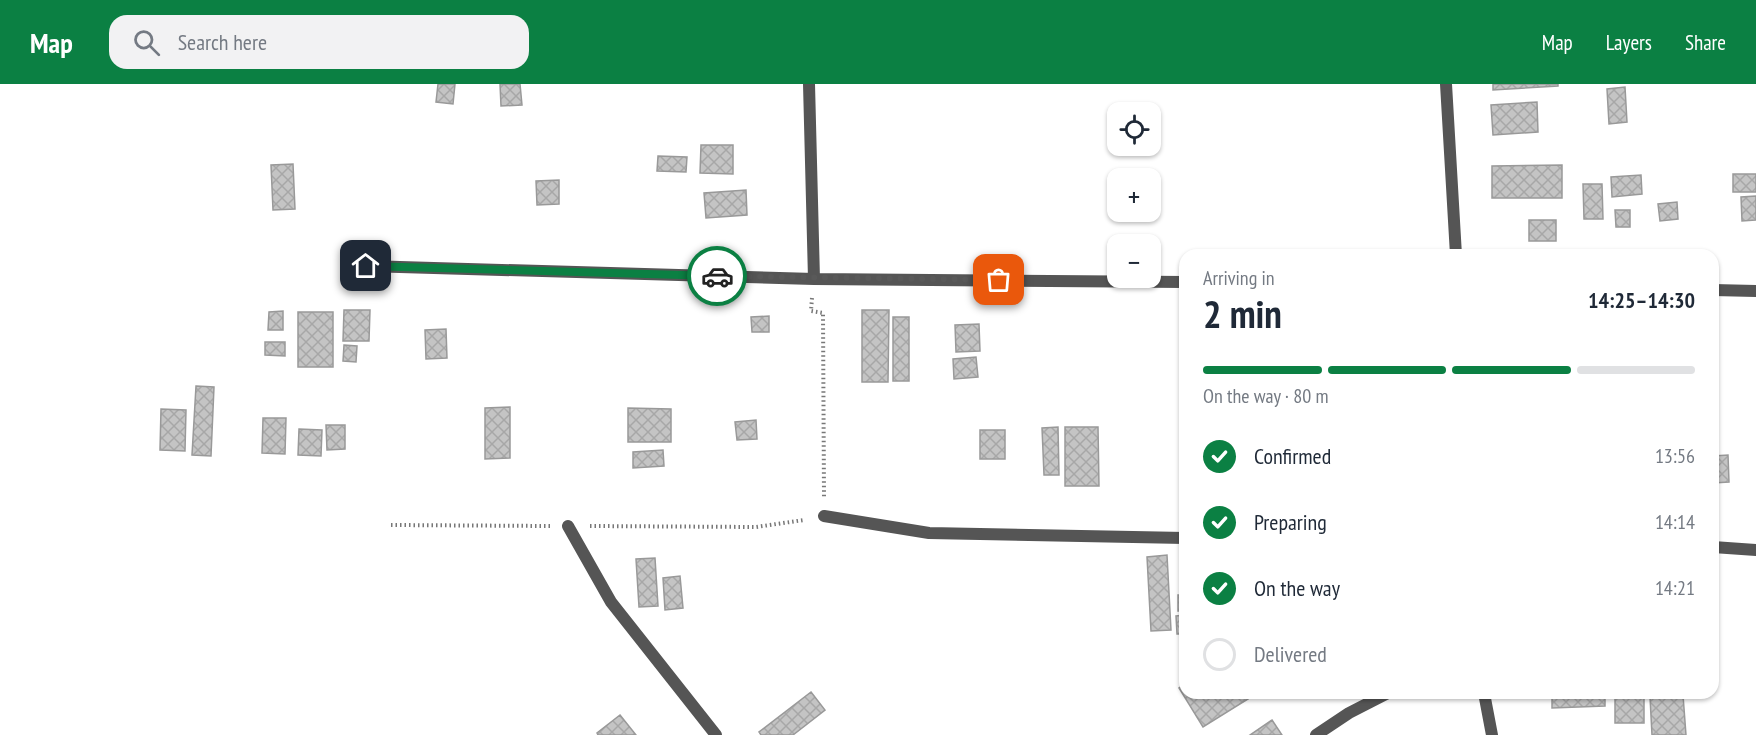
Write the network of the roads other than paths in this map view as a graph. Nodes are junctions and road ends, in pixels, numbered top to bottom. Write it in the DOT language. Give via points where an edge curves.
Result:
graph roads {
  1 [pos="809,84"];
  2 [pos="1446,84"];
  3 [pos="1456,249"];
  4 [pos="366,266"];
  5 [pos="814,279"];
  6 [pos="1179,282"];
  7 [pos="1719,290"];
  8 [pos="1756,291"];
  9 [pos="825,516"];
  10 [pos="568,526"];
  11 [pos="1179,538"];
  12 [pos="1719,547"];
  13 [pos="1756,550"];
  14 [pos="1376,699"];
  15 [pos="1485,699"];
  16 [pos="716,735"];
  17 [pos="1316,735"];
  18 [pos="1492,735"];
  1 -- 5 [label="street"];
  2 -- 3 [label="street"];
  4 -- 5 [label="street"];
  5 -- 6 [label="street"];
  7 -- 8 [label="street"];
  9 -- 11 [label="street" via="929,533"];
  10 -- 16 [label="street" via="611,602"];
  12 -- 13 [label="street"];
  14 -- 17 [label="street"];
  15 -- 18 [label="street"];
}
